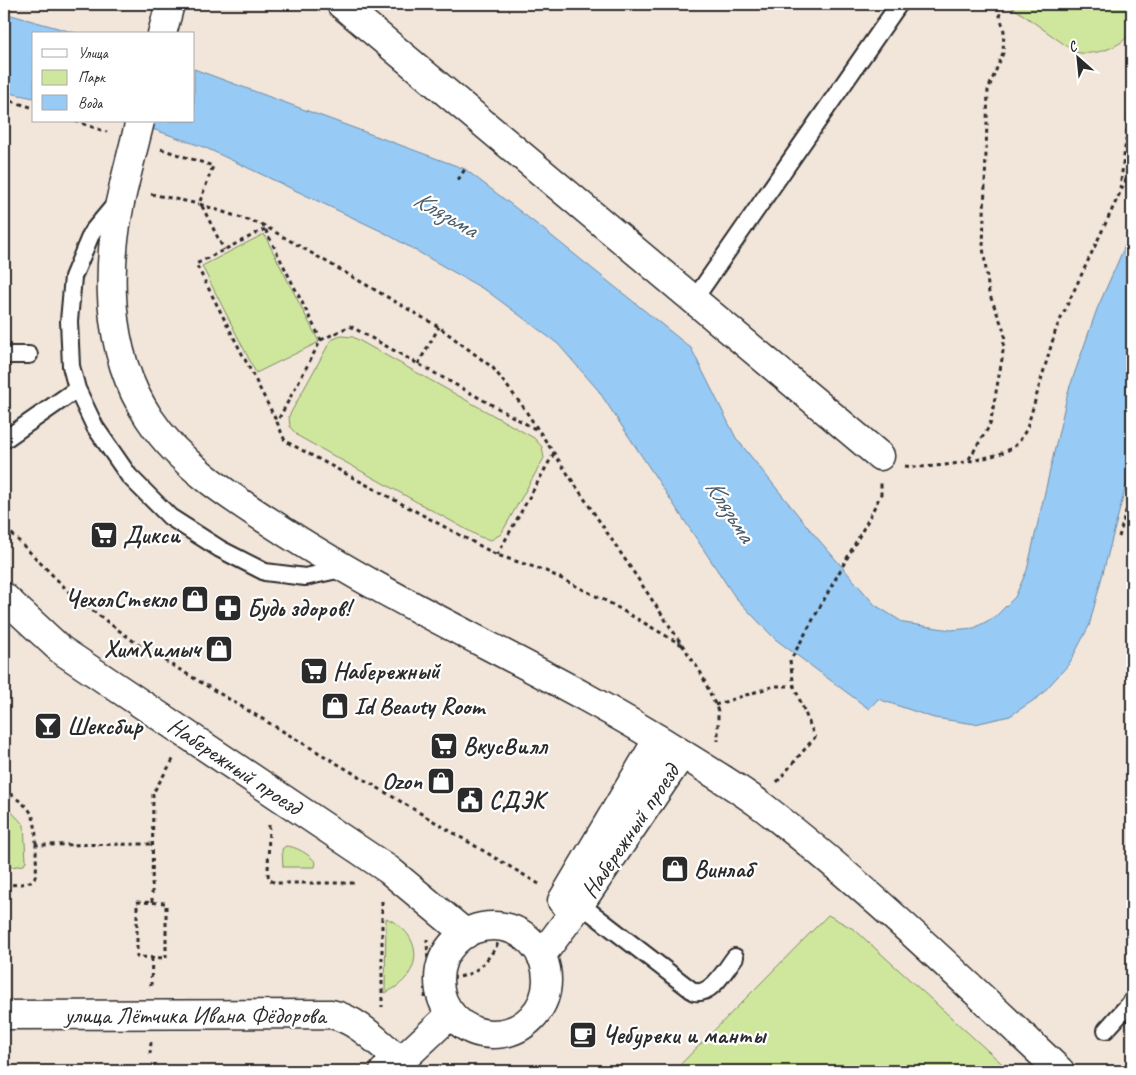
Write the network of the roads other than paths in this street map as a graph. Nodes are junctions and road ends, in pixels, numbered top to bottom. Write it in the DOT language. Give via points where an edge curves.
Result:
graph roads {
  1 [pos="170,4"];
  2 [pos="341,4"];
  3 [pos="899,4"];
  4 [pos="163,32"];
  5 [pos="140,122"];
  6 [pos="131,192"];
  7 [pos="693,301"];
  8 [pos="4,354"];
  9 [pos="29,355"];
  10 [pos="77,389"];
  11 [pos="4,440"];
  12 [pos="880,456"];
  13 [pos="342,568"];
  14 [pos="4,597"];
  15 [pos="658,739"];
  16 [pos="682,754"];
  17 [pos="572,901"];
  18 [pos="466,934"];
  19 [pos="537,950"];
  20 [pos="735,957"];
  21 [pos="1132,1001"];
  22 [pos="451,1014"];
  23 [pos="4,1015"];
  24 [pos="1106,1030"];
  25 [pos="388,1059"];
  26 [pos="1060,1071"];
  1 -- 4 [label="street"];
  2 -- 7 [label="street"];
  3 -- 7 [label="lane"];
  5 -- 6 [label="street, bridge"];
  6 -- 10 [label="lane" via="92,232 73,277 68,322 71,366"];
  6 -- 13 [label="street" via="114,237 111,276 120,350 132,386 150,418 191,466 246,507"];
  7 -- 12 [label="street"];
  8 -- 9 [label="lane"];
  10 -- 11 [label="lane"];
  10 -- 13 [label="lane" via="95,427 129,476 170,517 220,549 265,572 305,577"];
  13 -- 15 [label="street"];
  14 -- 18 [label="street, Набережный проезд" via="61,650 389,870"];
  15 -- 16 [label="street"];
  15 -- 17 [label="street, Набережный проезд"];
  16 -- 17 [label="street, Набережный проезд"];
  16 -- 26 [label="street" via="759,804 889,910"];
  17 -- 19 [label="street, Набережный проезд"];
  17 -- 20 [label="lane" via="694,992 709,990"];
  18 -- 19 [label="street" via="489,927 506,928 523,936"];
  18 -- 22 [label="street" via="448,952 434,976"];
  19 -- 22 [label="street" via="547,971 545,994 534,1015 522,1026 492,1034 477,1031"];
  21 -- 24 [label="lane"];
  22 -- 25 [label="street"];
  23 -- 25 [label="street, улица Лётчика Ивана Фёдорова" via="331,1014 356,1024"];
}
